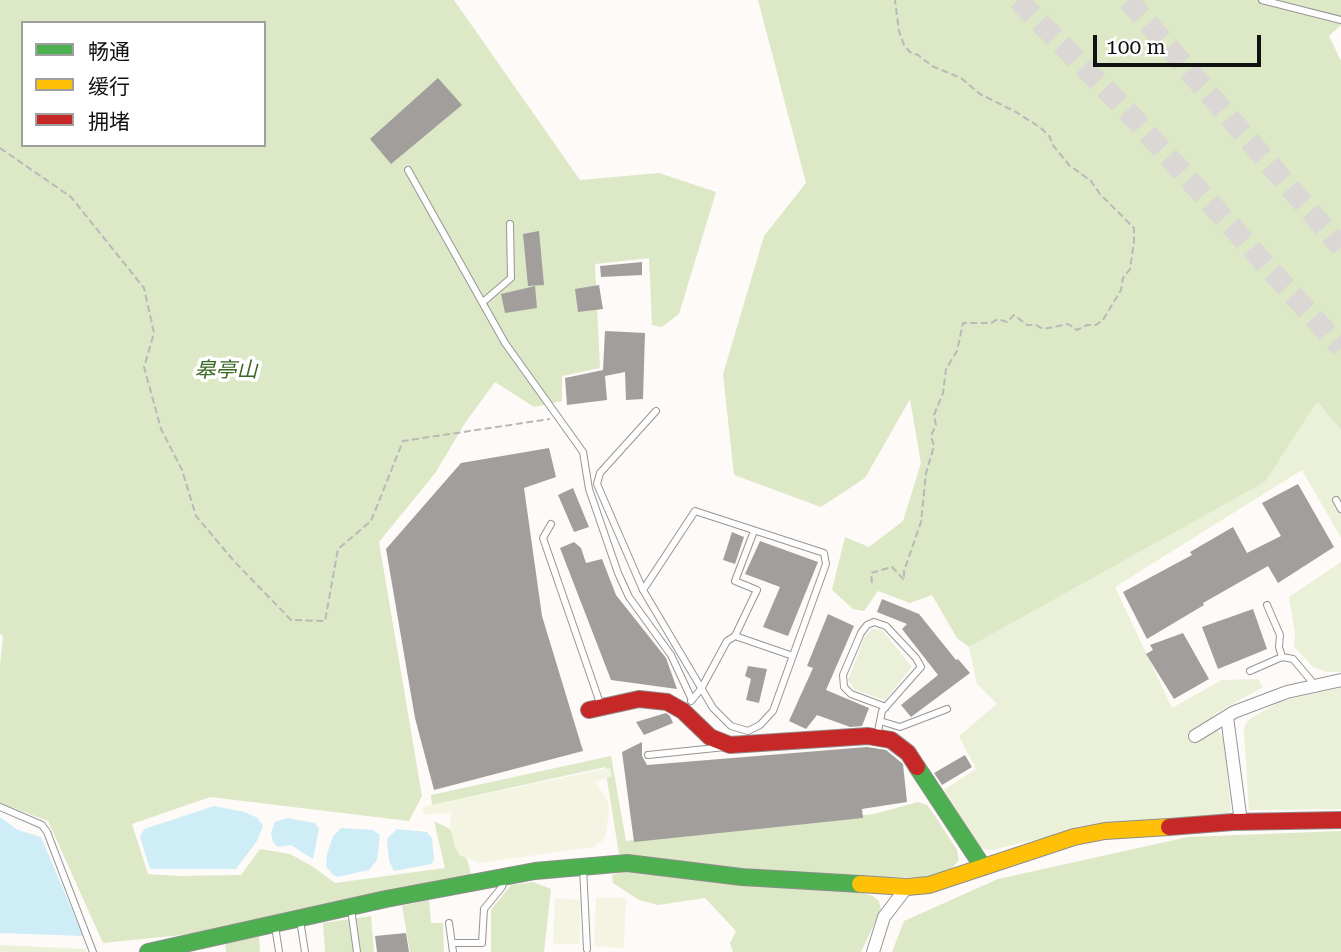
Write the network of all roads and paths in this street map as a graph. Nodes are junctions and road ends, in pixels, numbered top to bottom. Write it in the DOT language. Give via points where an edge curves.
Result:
graph roads {
  1 [pos="895,0"];
  2 [pos="1262,0"];
  3 [pos="1341,20"];
  4 [pos="0,148"];
  5 [pos="408,170"];
  6 [pos="510,224"];
  7 [pos="482,302"];
  8 [pos="656,411"];
  9 [pos="561,418"];
  10 [pos="1336,500"];
  11 [pos="1341,509"];
  12 [pos="551,524"];
  13 [pos="754,531"];
  14 [pos="872,583"];
  15 [pos="643,590"];
  16 [pos="1267,606"];
  17 [pos="735,636"];
  18 [pos="793,656"];
  19 [pos="1282,657"];
  20 [pos="1250,671"];
  21 [pos="1341,680"];
  22 [pos="1316,685"];
  23 [pos="701,689"];
  24 [pos="688,706"];
  25 [pos="886,707"];
  26 [pos="595,709"];
  27 [pos="947,709"];
  28 [pos="1227,717"];
  29 [pos="880,721"];
  30 [pos="1195,736"];
  31 [pos="877,738"];
  32 [pos="730,745"];
  33 [pos="648,755"];
  34 [pos="0,807"];
  35 [pos="1341,820"];
  36 [pos="1241,822"];
  37 [pos="583,866"];
  38 [pos="983,867"];
  39 [pos="505,877"];
  40 [pos="907,887"];
  41 [pos="351,907"];
  42 [pos="300,918"];
  43 [pos="449,923"];
  44 [pos="274,924"];
  45 [pos="453,943"];
  46 [pos="175,949"];
  47 [pos="587,949"];
  48 [pos="93,952"];
  49 [pos="148,952"];
  50 [pos="279,952"];
  51 [pos="305,952"];
  52 [pos="357,952"];
  53 [pos="453,952"];
  54 [pos="873,952"];
  1 -- 14 [label="path" via="899,31 910,52 1041,128 1069,165 1091,181 1134,229 1130,269 1096,325 1077,330 1069,324 1043,329 1014,315 1007,322 963,323 934,415 934,446 921,522 904,580 892,567 871,573"];
  2 -- 3 [label="lane"];
  4 -- 9 [label="path" via="71,197 144,288 154,332 144,367 161,429 182,470 195,516 290,620 325,621 338,549 371,521 403,441"];
  5 -- 7 [label="lane"];
  6 -- 7 [label="lane" via="511,278"];
  7 -- 9 [label="lane" via="505,343"];
  8 -- 15 [label="lane" via="600,472 597,484"];
  9 -- 24 [label="lane" via="583,452 589,489 629,597 671,655"];
  10 -- 11 [label="lane"];
  12 -- 26 [label="lane" via="543,538"];
  13 -- 15 [label="lane" via="695,511"];
  13 -- 17 [label="lane" via="735,581 757,590"];
  13 -- 18 [label="lane" via="824,553 826,564"];
  15 -- 23 [label="lane"];
  16 -- 19 [label="lane" via="1280,635"];
  17 -- 18 [label="lane"];
  17 -- 23 [label="lane" via="727,641"];
  18 -- 23 [label="lane" via="773,711 747,731 731,726"];
  19 -- 20 [label="lane"];
  19 -- 22 [label="lane" via="1293,659"];
  21 -- 22 [label="street"];
  22 -- 28 [label="street"];
  23 -- 24 [label="lane"];
  24 -- 26 [label="street" via="639,699"];
  24 -- 32 [label="street" via="710,737"];
  25 -- 25 [label="lane" via="920,667 886,626 874,622 861,633 843,675 844,687 850,694"];
  25 -- 29 [label="lane"];
  27 -- 29 [label="lane" via="900,727"];
  28 -- 30 [label="street"];
  28 -- 36 [label="street"];
  29 -- 31 [label="lane"];
  31 -- 32 [label="street"];
  31 -- 38 [label="street" via="891,740 908,754"];
  32 -- 33 [label="lane"];
  34 -- 48 [label="lane" via="42,825 47,832"];
  35 -- 36 [label="street"];
  36 -- 38 [label="street" via="1105,831"];
  37 -- 39 [label="street"];
  37 -- 40 [label="street" via="626,863 741,877"];
  37 -- 47 [label="lane"];
  38 -- 40 [label="street" via="929,885"];
  39 -- 41 [label="street"];
  39 -- 45 [label="lane" via="484,909 482,943"];
  40 -- 54 [label="street" via="884,917"];
  41 -- 42 [label="street"];
  41 -- 52 [label="lane"];
  42 -- 44 [label="street"];
  42 -- 51 [label="lane"];
  43 -- 45 [label="lane"];
  44 -- 46 [label="street"];
  44 -- 50 [label="lane"];
  45 -- 53 [label="lane"];
  46 -- 49 [label="street"];
}
